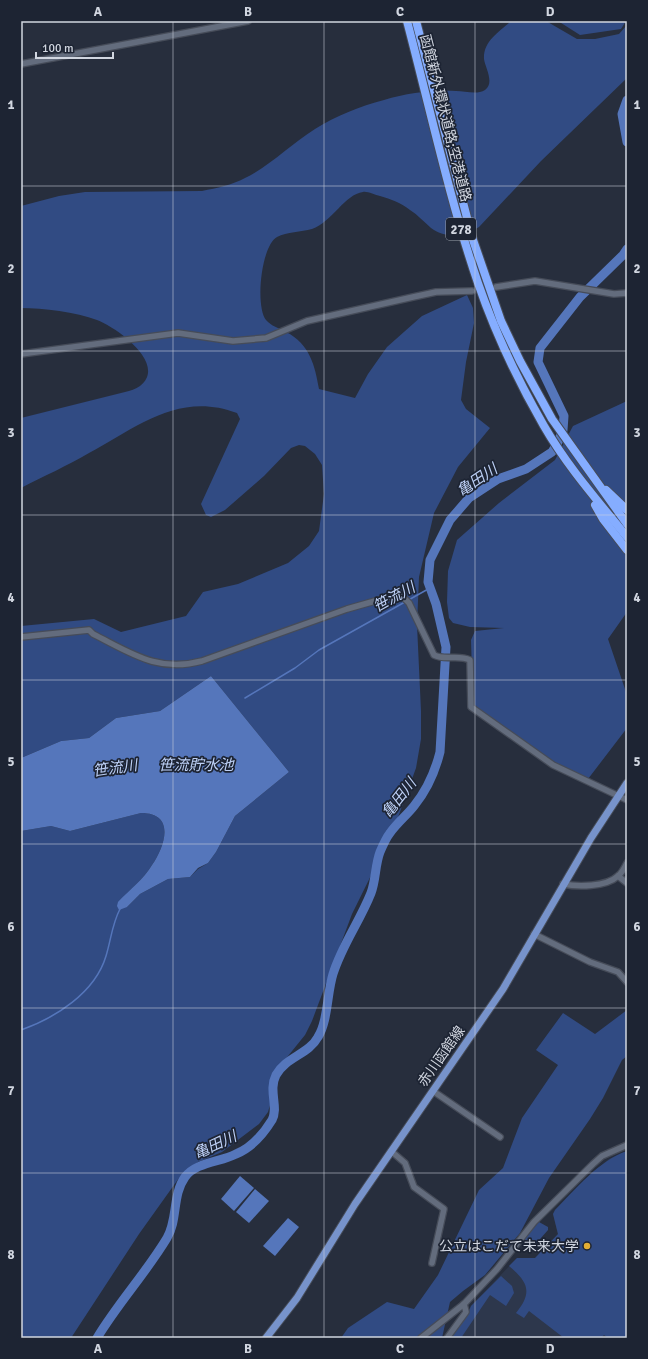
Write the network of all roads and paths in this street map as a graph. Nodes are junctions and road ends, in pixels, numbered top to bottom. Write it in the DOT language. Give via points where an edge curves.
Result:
graph roads {
  1 [pos="248,21"];
  2 [pos="407,21"];
  3 [pos="416,21"];
  4 [pos="21,64"];
  5 [pos="496,287"];
  6 [pos="472,291"];
  7 [pos="627,293"];
  8 [pos="21,354"];
  9 [pos="592,478"];
  10 [pos="584,484"];
  11 [pos="627,510"];
  12 [pos="627,524"];
  13 [pos="627,537"];
  14 [pos="627,550"];
  15 [pos="21,637"];
  16 [pos="627,783"];
  17 [pos="618,796"];
  18 [pos="627,800"];
  19 [pos="627,863"];
  20 [pos="618,876"];
  21 [pos="627,883"];
  22 [pos="563,884"];
  23 [pos="534,934"];
  24 [pos="627,982"];
  25 [pos="433,1091"];
  26 [pos="500,1137"];
  27 [pos="627,1145"];
  28 [pos="391,1151"];
  29 [pos="432,1263"];
  30 [pos="464,1304"];
  31 [pos="266,1338"];
  32 [pos="421,1338"];
  33 [pos="447,1338"];
  1 -- 4 [label="street"];
  2 -- 10 [label="highway, 函館新外環状道路;空港道路 / 278" via="478,285 497,332 544,426"];
  3 -- 9 [label="highway, 函館新外環状道路;空港道路 / 278" via="472,237 485,277 508,334 552,420"];
  5 -- 7 [label="street" via="535,281 601,292"];
  6 -- 8 [label="street" via="436,292 307,321 266,338 233,340 178,333"];
  9 -- 11 [label="highway"];
  9 -- 12 [label="highway, 函館新外環状道路;空港道路 / 278"];
  10 -- 13 [label="highway, 函館新外環状道路;空港道路 / 278"];
  10 -- 14 [label="highway" via="603,519"];
  15 -- 17 [label="street" via="89,630 154,663 180,666 202,661 373,601 397,596 407,601 432,652 441,658 470,660 471,707 553,765"];
  16 -- 17 [label="main road, 赤川函館線"];
  17 -- 18 [label="street"];
  17 -- 22 [label="main road, 赤川函館線"];
  19 -- 20 [label="street"];
  20 -- 21 [label="street"];
  20 -- 22 [label="street" via="578,887"];
  22 -- 23 [label="main road, 赤川函館線"];
  23 -- 24 [label="street" via="590,962 618,972"];
  23 -- 25 [label="main road, 赤川函館線" via="503,989"];
  25 -- 26 [label="street"];
  25 -- 28 [label="main road, 赤川函館線"];
  27 -- 30 [label="street" via="602,1156 583,1174 534,1222 497,1269"];
  28 -- 29 [label="street" via="405,1163 414,1187 444,1209"];
  28 -- 31 [label="main road, 赤川函館線" via="297,1298"];
  30 -- 32 [label="street"];
  30 -- 33 [label="street" via="466,1312"];
}
